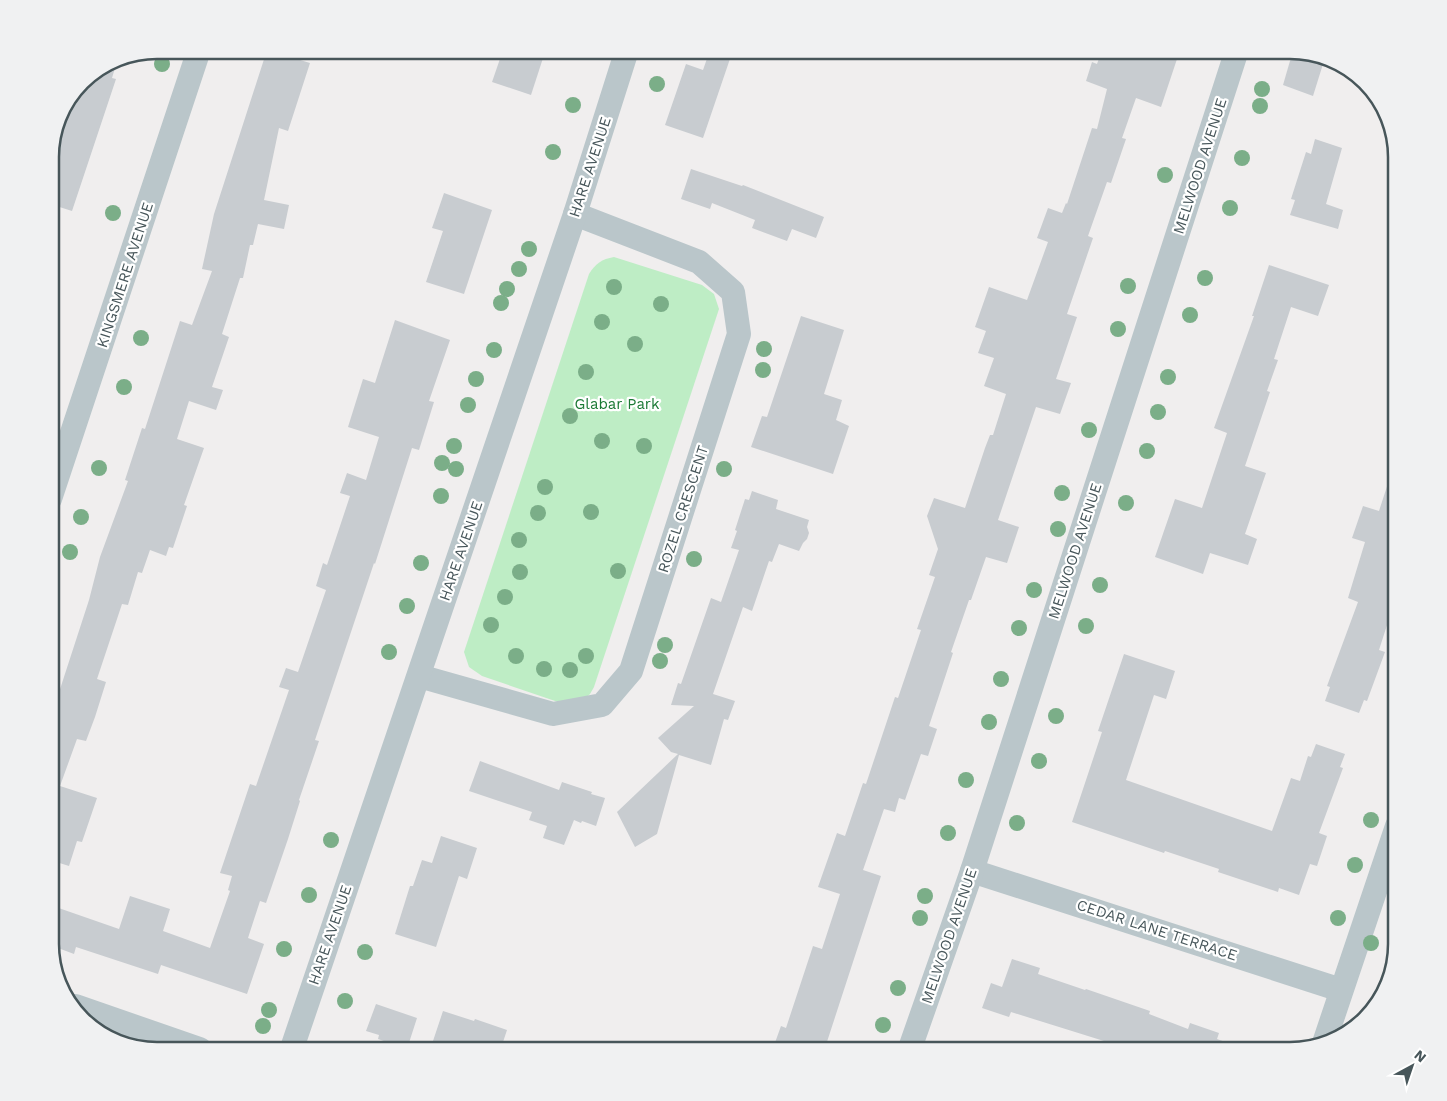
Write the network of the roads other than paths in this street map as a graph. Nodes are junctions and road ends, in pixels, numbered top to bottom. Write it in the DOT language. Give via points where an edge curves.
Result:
graph roads {
  1 [pos="196,59"];
  2 [pos="624,59"];
  3 [pos="1234,59"];
  4 [pos="575,214"];
  5 [pos="59,472"];
  6 [pos="418,676"];
  7 [pos="1388,852"];
  8 [pos="972,871"];
  9 [pos="1341,990"];
  10 [pos="88,1013"];
  11 [pos="1327,1035"];
  12 [pos="173,1042"];
  13 [pos="294,1042"];
  14 [pos="913,1042"];
  1 -- 5 [label="street, KINGSMERE AVENUE"];
  2 -- 4 [label="street, HARE AVENUE"];
  3 -- 8 [label="street, MELWOOD AVENUE"];
  4 -- 6 [label="street, HARE AVENUE"];
  4 -- 6 [label="street, ROZEL CRESCENT" via="699,262 733,292 739,334 631,671 602,705 553,714"];
  6 -- 13 [label="street, HARE AVENUE"];
  7 -- 9 [label="street"];
  8 -- 9 [label="street, CEDAR LANE TERRACE"];
  8 -- 14 [label="street, MELWOOD AVENUE"];
  9 -- 11 [label="street"];
  10 -- 12 [label="street"];
}
